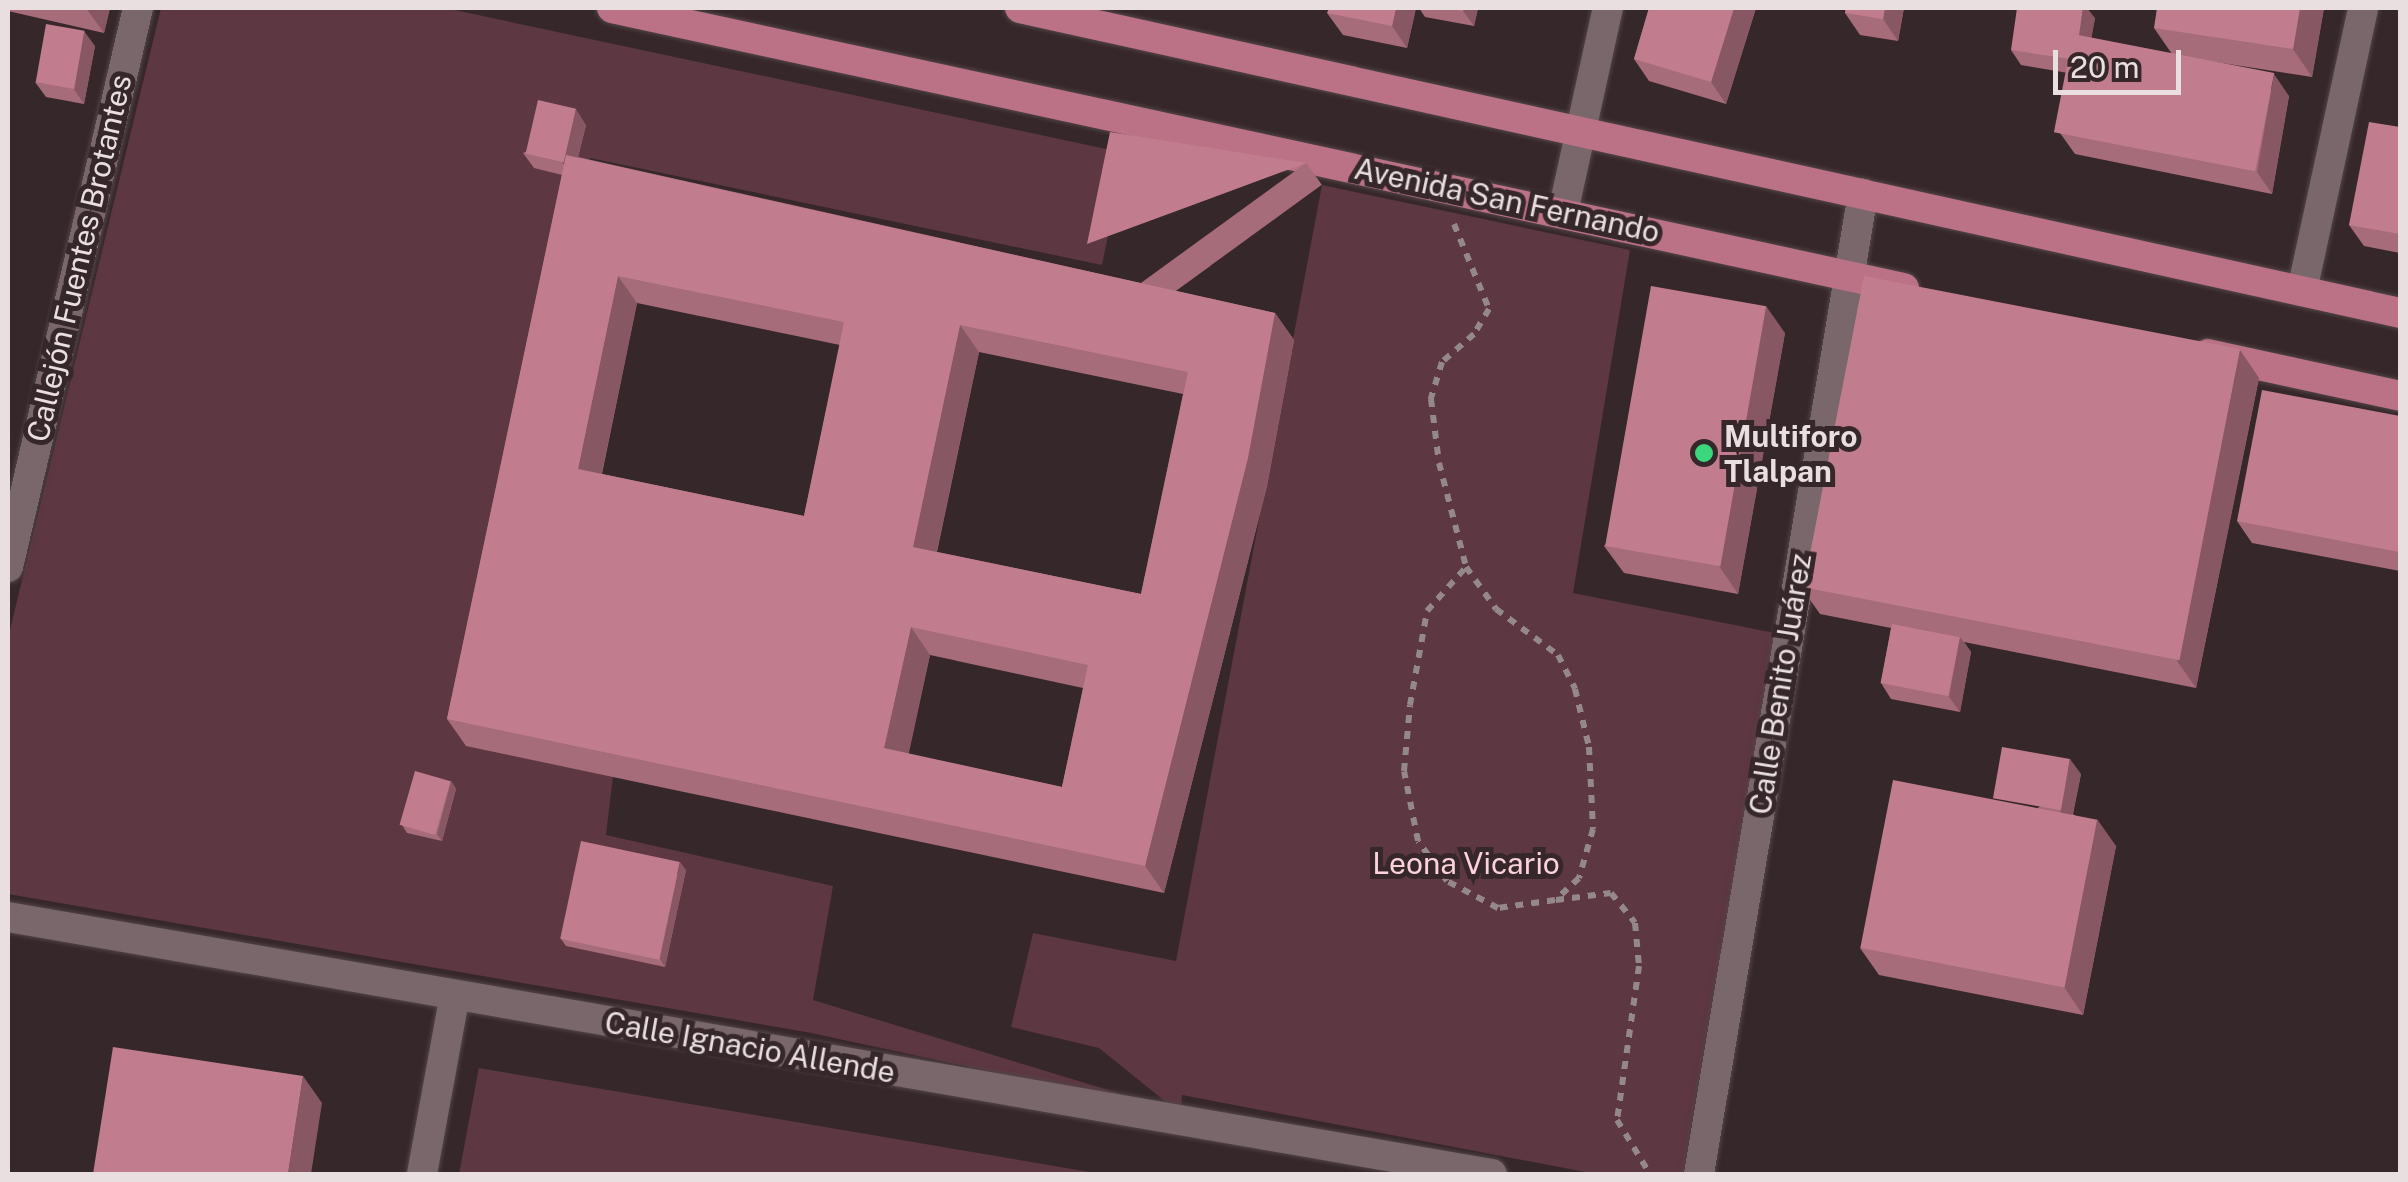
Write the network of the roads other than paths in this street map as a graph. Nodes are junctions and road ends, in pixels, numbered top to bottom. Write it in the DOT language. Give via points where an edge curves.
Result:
graph roads {
  1 [pos="138,8"];
  2 [pos="612,8"];
  3 [pos="1020,8"];
  4 [pos="1608,8"];
  5 [pos="2363,8"];
  6 [pos="1579,129"];
  7 [pos="1863,194"];
  8 [pos="1562,212"];
  9 [pos="1848,275"];
  10 [pos="2302,291"];
  11 [pos="1943,296"];
  12 [pos="2400,313"];
  13 [pos="2172,346"];
  14 [pos="2400,396"];
  15 [pos="8,567"];
  16 [pos="8,917"];
  17 [pos="455,995"];
  18 [pos="422,1174"];
  19 [pos="1492,1174"];
  20 [pos="1699,1174"];
  1 -- 15 [label="street, Callejón Fuentes Brotantes"];
  2 -- 8 [label="main road, Avenida San Fernando"];
  3 -- 6 [label="main road"];
  4 -- 6 [label="street"];
  5 -- 10 [label="street"];
  6 -- 7 [label="main road"];
  6 -- 8 [label="street"];
  7 -- 9 [label="street, Calle Benito Juárez"];
  7 -- 10 [label="main road"];
  8 -- 9 [label="main road, Avenida San Fernando"];
  9 -- 11 [label="main road, Avenida San Fernando"];
  9 -- 20 [label="street, Calle Benito Juárez"];
  10 -- 12 [label="main road"];
  13 -- 14 [label="main road"];
  16 -- 17 [label="street, Calle Ignacio Allende"];
  17 -- 18 [label="street"];
  17 -- 19 [label="street, Calle Ignacio Allende"];
}
